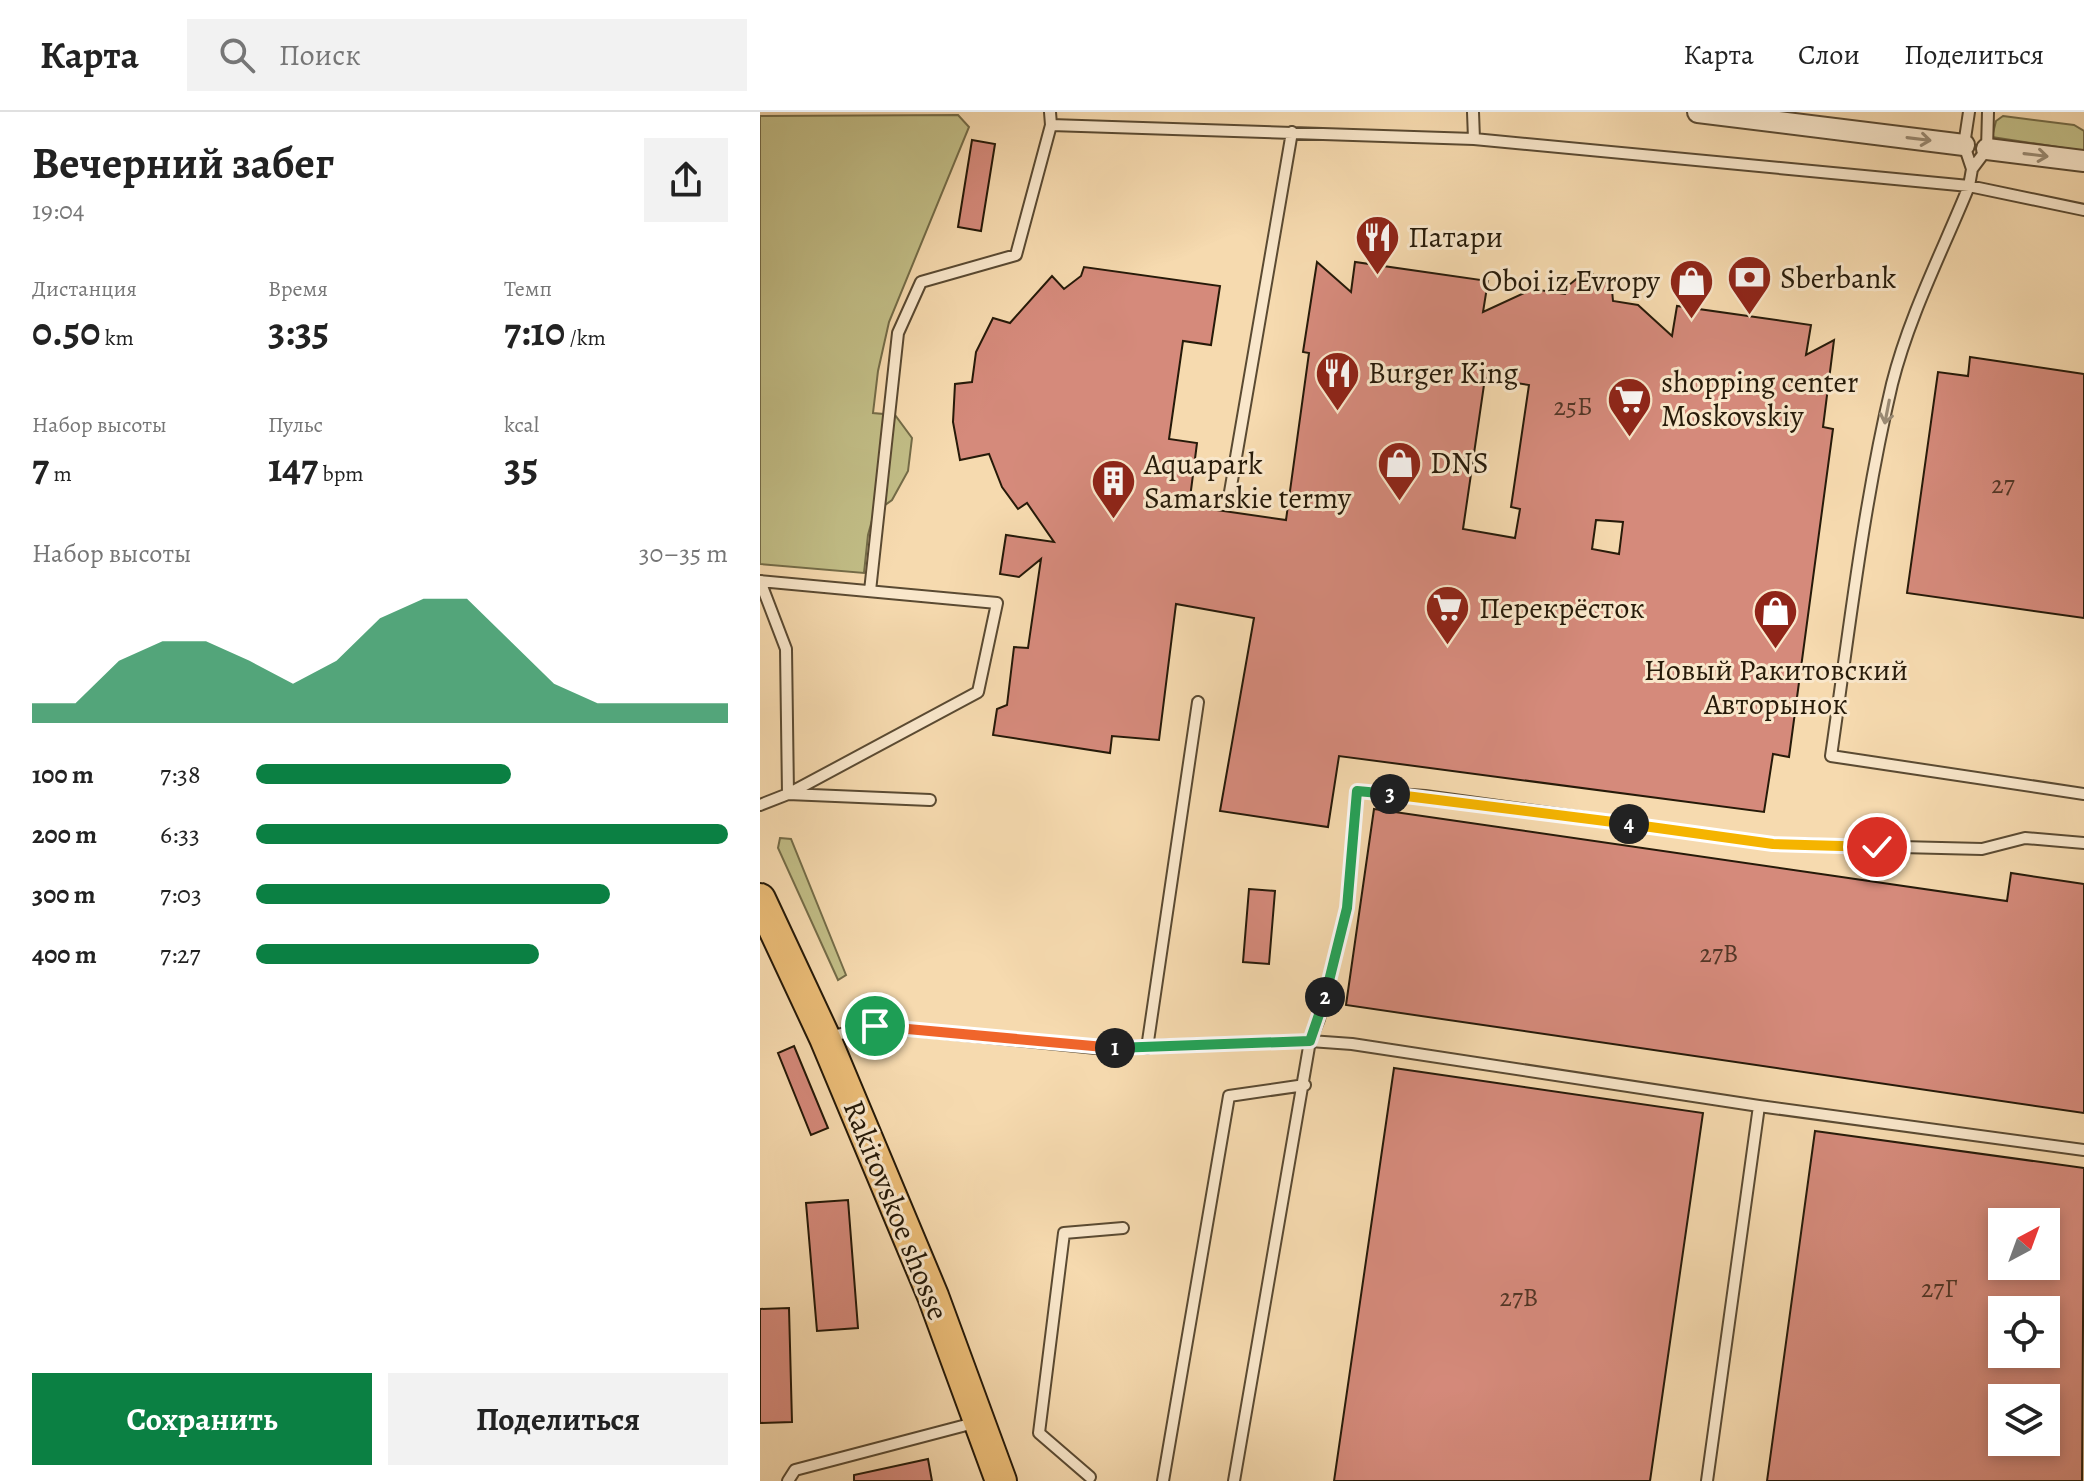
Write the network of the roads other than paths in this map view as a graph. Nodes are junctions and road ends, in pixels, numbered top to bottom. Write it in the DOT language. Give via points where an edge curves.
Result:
graph roads {
  1 [pos="1050,112"];
  2 [pos="1473,112"];
  3 [pos="1698,112"];
  4 [pos="1817,112"];
  5 [pos="1969,112"];
  6 [pos="1988,112"];
  7 [pos="1786,122"];
  8 [pos="1051,125"];
  9 [pos="1292,132"];
  10 [pos="1474,139"];
  11 [pos="1964,145"];
  12 [pos="1987,149"];
  13 [pos="2084,161"];
  14 [pos="1972,169"];
  15 [pos="1969,186"];
  16 [pos="2084,210"];
  17 [pos="1230,492"];
  18 [pos="870,591"];
  19 [pos="1198,702"];
  20 [pos="788,794"];
  21 [pos="2084,794"];
  22 [pos="930,800"];
  23 [pos="760,805"];
  24 [pos="2084,843"];
  25 [pos="760,899"];
  26 [pos="825,1038"];
  27 [pos="1310,1041"];
  28 [pos="1147,1048"];
  29 [pos="1305,1085"];
  30 [pos="1759,1106"];
  31 [pos="2084,1150"];
  32 [pos="1123,1228"];
  33 [pos="980,1421"];
  34 [pos="1090,1477"];
  35 [pos="788,1481"];
  36 [pos="1001,1481"];
  37 [pos="1163,1481"];
  38 [pos="1234,1481"];
  39 [pos="1707,1481"];
  1 -- 8 [label="lane"];
  2 -- 10 [label="lane"];
  3 -- 7 [label="street"];
  4 -- 7 [label="street"];
  5 -- 11 [label="lane"];
  6 -- 12 [label="lane"];
  7 -- 11 [label="street, one-way"];
  8 -- 9 [label="lane"];
  8 -- 18 [label="lane" via="1016,255 921,282 898,333"];
  9 -- 10 [label="lane"];
  9 -- 17 [label="lane"];
  10 -- 15 [label="lane"];
  11 -- 14 [label="lane"];
  12 -- 13 [label="street, one-way"];
  12 -- 14 [label="lane"];
  14 -- 15 [label="lane"];
  15 -- 16 [label="lane"];
  15 -- 21 [label="lane, one-way" via="1892,383 1831,756"];
  18 -- 20 [label="lane" via="760,581 786,649"];
  18 -- 20 [label="lane" via="997,603 978,692"];
  19 -- 28 [label="lane"];
  20 -- 22 [label="lane"];
  20 -- 23 [label="lane"];
  24 -- 27 [label="lane" via="2025,838 1982,849 1773,844 1357,791 1347,908"];
  25 -- 26 [label="main road, Rakitovskoe shosse"];
  26 -- 28 [label="lane" via="875,1026 1096,1048"];
  26 -- 33 [label="main road, Rakitovskoe shosse"];
  27 -- 28 [label="lane"];
  27 -- 29 [label="lane"];
  27 -- 30 [label="lane"];
  29 -- 37 [label="lane" via="1229,1096"];
  29 -- 38 [label="lane"];
  30 -- 31 [label="lane"];
  30 -- 39 [label="lane"];
  32 -- 34 [label="lane" via="1064,1233 1039,1433"];
  33 -- 35 [label="lane" via="795,1470"];
  33 -- 36 [label="main road, Rakitovskoe shosse"];
}
